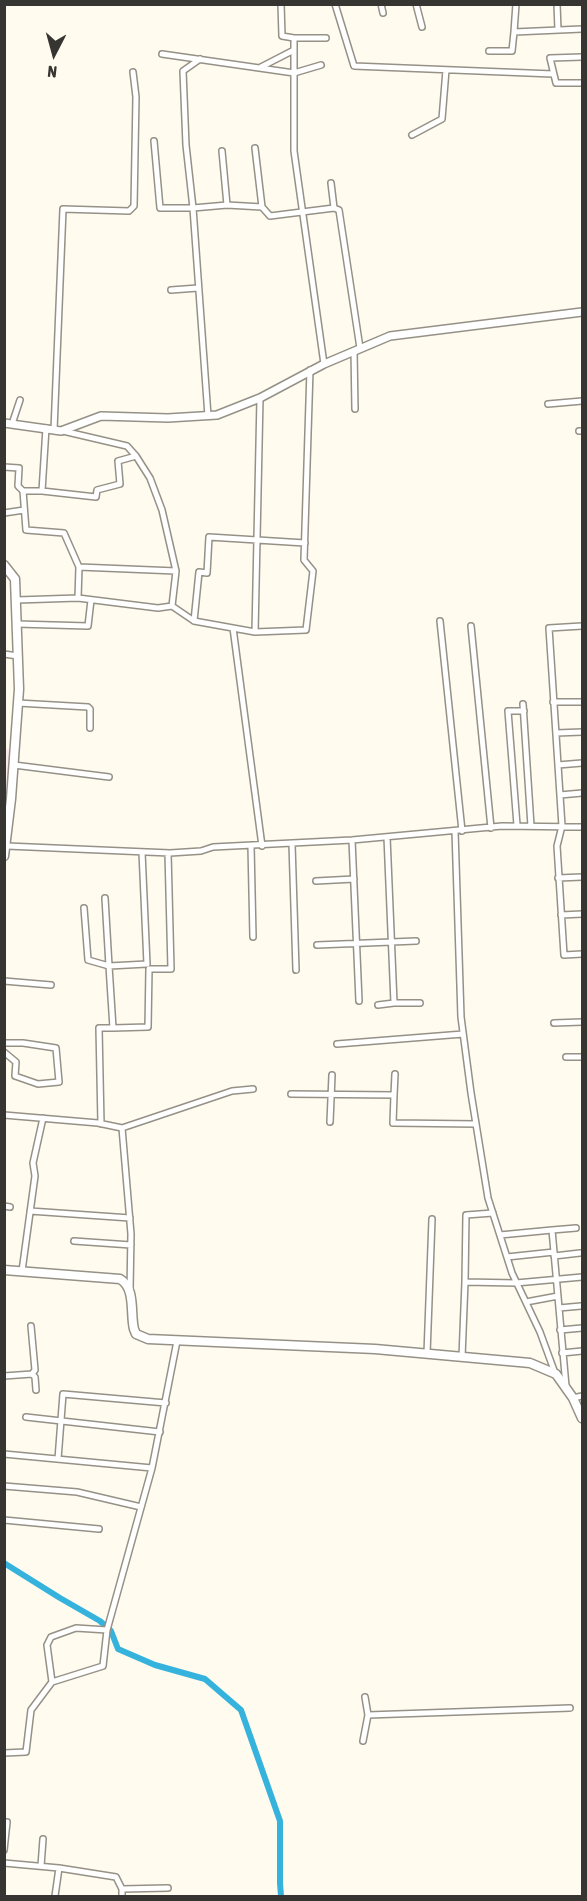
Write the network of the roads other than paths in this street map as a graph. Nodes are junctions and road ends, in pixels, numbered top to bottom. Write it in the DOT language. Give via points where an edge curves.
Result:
graph roads {
  1 [pos="281,4"];
  2 [pos="334,4"];
  3 [pos="381,4"];
  4 [pos="416,4"];
  5 [pos="516,4"];
  6 [pos="557,4"];
  7 [pos="383,13"];
  8 [pos="422,27"];
  9 [pos="582,29"];
  10 [pos="558,30"];
  11 [pos="514,32"];
  12 [pos="294,38"];
  13 [pos="326,38"];
  14 [pos="294,50"];
  15 [pos="489,51"];
  16 [pos="162,54"];
  17 [pos="582,57"];
  18 [pos="200,59"];
  19 [pos="321,65"];
  20 [pos="260,68"];
  21 [pos="446,70"];
  22 [pos="133,72"];
  23 [pos="294,73"];
  24 [pos="553,74"];
  25 [pos="582,83"];
  26 [pos="412,135"];
  27 [pos="154,141"];
  28 [pos="255,148"];
  29 [pos="222,151"];
  30 [pos="331,183"];
  31 [pos="227,205"];
  32 [pos="262,207"];
  33 [pos="193,208"];
  34 [pos="334,208"];
  35 [pos="302,213"];
  36 [pos="198,288"];
  37 [pos="171,290"];
  38 [pos="582,312"];
  39 [pos="357,349"];
  40 [pos="324,364"];
  41 [pos="310,370"];
  42 [pos="260,398"];
  43 [pos="20,400"];
  44 [pos="582,401"];
  45 [pos="548,404"];
  46 [pos="355,409"];
  47 [pos="208,416"];
  48 [pos="8,423"];
  49 [pos="54,430"];
  50 [pos="136,456"];
  51 [pos="4,467"];
  52 [pos="23,491"];
  53 [pos="42,491"];
  54 [pos="24,510"];
  55 [pos="4,513"];
  56 [pos="256,539"];
  57 [pos="304,543"];
  58 [pos="4,565"];
  59 [pos="79,567"];
  60 [pos="176,571"];
  61 [pos="78,598"];
  62 [pos="16,600"];
  63 [pos="91,600"];
  64 [pos="172,606"];
  65 [pos="194,621"];
  66 [pos="440,621"];
  67 [pos="17,624"];
  68 [pos="471,626"];
  69 [pos="582,626"];
  70 [pos="233,628"];
  71 [pos="255,632"];
  72 [pos="4,654"];
  73 [pos="18,656"];
  74 [pos="553,702"];
  75 [pos="582,702"];
  76 [pos="18,703"];
  77 [pos="90,728"];
  78 [pos="582,732"];
  79 [pos="556,733"];
  80 [pos="582,763"];
  81 [pos="14,765"];
  82 [pos="558,765"];
  83 [pos="110,777"];
  84 [pos="582,793"];
  85 [pos="560,795"];
  86 [pos="7,807"];
  87 [pos="517,825"];
  88 [pos="531,826"];
  89 [pos="562,826"];
  90 [pos="582,827"];
  91 [pos="491,828"];
  92 [pos="459,831"];
  93 [pos="387,837"];
  94 [pos="352,840"];
  95 [pos="292,844"];
  96 [pos="6,846"];
  97 [pos="251,846"];
  98 [pos="262,846"];
  99 [pos="142,852"];
  100 [pos="168,853"];
  101 [pos="4,856"];
  102 [pos="582,877"];
  103 [pos="558,878"];
  104 [pos="354,879"];
  105 [pos="316,881"];
  106 [pos="105,898"];
  107 [pos="84,908"];
  108 [pos="582,914"];
  109 [pos="561,915"];
  110 [pos="253,937"];
  111 [pos="416,941"];
  112 [pos="391,942"];
  113 [pos="356,943"];
  114 [pos="317,945"];
  115 [pos="582,954"];
  116 [pos="109,966"];
  117 [pos="148,967"];
  118 [pos="296,970"];
  119 [pos="4,981"];
  120 [pos="51,985"];
  121 [pos="359,1000"];
  122 [pos="420,1003"];
  123 [pos="394,1004"];
  124 [pos="378,1005"];
  125 [pos="582,1022"];
  126 [pos="554,1023"];
  127 [pos="113,1028"];
  128 [pos="463,1034"];
  129 [pos="4,1043"];
  130 [pos="338,1044"];
  131 [pos="4,1052"];
  132 [pos="582,1056"];
  133 [pos="566,1057"];
  134 [pos="395,1074"];
  135 [pos="332,1075"];
  136 [pos="253,1089"];
  137 [pos="291,1094"];
  138 [pos="332,1094"];
  139 [pos="394,1095"];
  140 [pos="4,1115"];
  141 [pos="42,1118"];
  142 [pos="330,1122"];
  143 [pos="101,1124"];
  144 [pos="476,1124"];
  145 [pos="122,1128"];
  146 [pos="30,1211"];
  147 [pos="493,1213"];
  148 [pos="130,1218"];
  149 [pos="432,1219"];
  150 [pos="576,1228"];
  151 [pos="552,1230"];
  152 [pos="500,1235"];
  153 [pos="74,1241"];
  154 [pos="131,1245"];
  155 [pos="580,1253"];
  156 [pos="554,1254"];
  157 [pos="507,1257"];
  158 [pos="4,1270"];
  159 [pos="22,1271"];
  160 [pos="582,1277"];
  161 [pos="556,1280"];
  162 [pos="465,1282"];
  163 [pos="516,1283"];
  164 [pos="130,1292"];
  165 [pos="558,1296"];
  166 [pos="526,1302"];
  167 [pos="581,1306"];
  168 [pos="559,1308"];
  169 [pos="31,1326"];
  170 [pos="582,1328"];
  171 [pos="560,1330"];
  172 [pos="177,1341"];
  173 [pos="582,1351"];
  174 [pos="562,1353"];
  175 [pos="427,1354"];
  176 [pos="462,1357"];
  177 [pos="32,1374"];
  178 [pos="556,1374"];
  179 [pos="4,1376"];
  180 [pos="567,1388"];
  181 [pos="36,1390"];
  182 [pos="582,1396"];
  183 [pos="573,1398"];
  184 [pos="166,1402"];
  185 [pos="27,1417"];
  186 [pos="582,1418"];
  187 [pos="61,1421"];
  188 [pos="160,1432"];
  189 [pos="4,1454"];
  190 [pos="58,1459"];
  191 [pos="152,1468"];
  192 [pos="4,1486"];
  193 [pos="141,1507"];
  194 [pos="4,1520"];
  195 [pos="99,1529"];
  196 [pos="107,1630"];
  197 [pos="52,1682"];
  198 [pos="365,1698"];
  199 [pos="570,1708"];
  200 [pos="368,1715"];
  201 [pos="363,1741"];
  202 [pos="4,1752"];
  203 [pos="7,1822"];
  204 [pos="43,1839"];
  205 [pos="4,1850"];
  206 [pos="4,1863"];
  207 [pos="41,1866"];
  208 [pos="59,1868"];
  209 [pos="168,1888"];
  210 [pos="122,1889"];
  211 [pos="55,1896"];
  212 [pos="122,1896"];
  1 -- 12 [label="street" via="282,36"];
  2 -- 21 [label="street" via="354,66"];
  3 -- 7 [label="street"];
  4 -- 8 [label="street"];
  5 -- 11 [label="street"];
  6 -- 10 [label="street"];
  9 -- 10 [label="street"];
  10 -- 11 [label="street"];
  11 -- 15 [label="street" via="512,51"];
  12 -- 13 [label="street"];
  12 -- 14 [label="street"];
  14 -- 20 [label="street"];
  14 -- 23 [label="street"];
  16 -- 18 [label="street"];
  17 -- 24 [label="street" via="550,58"];
  18 -- 20 [label="street"];
  18 -- 33 [label="street" via="183,71"];
  19 -- 23 [label="street"];
  20 -- 23 [label="street"];
  21 -- 24 [label="street"];
  21 -- 26 [label="street" via="442,119"];
  22 -- 49 [label="street" via="134,206 129,211 63,209"];
  23 -- 35 [label="street" via="294,151"];
  24 -- 25 [label="street" via="556,83"];
  27 -- 33 [label="street" via="160,208"];
  28 -- 32 [label="street"];
  29 -- 31 [label="street"];
  30 -- 34 [label="street"];
  31 -- 32 [label="street"];
  31 -- 33 [label="street"];
  32 -- 35 [label="street" via="270,216"];
  33 -- 36 [label="street"];
  34 -- 35 [label="street"];
  34 -- 39 [label="street" via="339,210 344,234"];
  35 -- 40 [label="street"];
  36 -- 37 [label="street"];
  36 -- 47 [label="street"];
  38 -- 39 [label="street" via="390,336"];
  39 -- 40 [label="street"];
  39 -- 46 [label="street"];
  40 -- 41 [label="street"];
  41 -- 42 [label="street"];
  41 -- 57 [label="street"];
  42 -- 47 [label="street"];
  42 -- 56 [label="street"];
  43 -- 48 [label="street"];
  44 -- 45 [label="street"];
  47 -- 49 [label="street" via="101,416"];
  48 -- 49 [label="street"];
  49 -- 50 [label="street" via="127,446"];
  49 -- 53 [label="street"];
  50 -- 53 [label="street" via="118,461 120,484 97,490 96,497"];
  50 -- 60 [label="street" via="150,478 162,510"];
  51 -- 52 [label="street" via="19,468 18,486"];
  52 -- 53 [label="street"];
  52 -- 54 [label="street"];
  54 -- 55 [label="street"];
  54 -- 59 [label="street" via="26,530 64,533"];
  56 -- 57 [label="street"];
  56 -- 65 [label="street" via="209,537 207,573 198,572"];
  56 -- 71 [label="street"];
  57 -- 71 [label="street" via="304,560 313,571 306,630"];
  58 -- 62 [label="main road" via="15,579"];
  59 -- 60 [label="street"];
  59 -- 61 [label="street"];
  60 -- 64 [label="street"];
  61 -- 62 [label="street"];
  61 -- 63 [label="street"];
  62 -- 67 [label="main road"];
  63 -- 64 [label="street" via="158,608"];
  63 -- 67 [label="street" via="88,626"];
  64 -- 65 [label="street"];
  65 -- 70 [label="street"];
  66 -- 92 [label="street"];
  67 -- 73 [label="main road"];
  68 -- 91 [label="street"];
  69 -- 74 [label="street" via="549,628"];
  70 -- 71 [label="street"];
  70 -- 98 [label="street"];
  72 -- 73 [label="street"];
  73 -- 76 [label="main road"];
  74 -- 75 [label="street"];
  74 -- 79 [label="street"];
  76 -- 77 [label="street" via="88,707"];
  76 -- 81 [label="main road"];
  78 -- 79 [label="street"];
  79 -- 82 [label="street"];
  80 -- 82 [label="street"];
  81 -- 83 [label="street"];
  81 -- 86 [label="main road"];
  82 -- 85 [label="street"];
  84 -- 85 [label="street"];
  85 -- 89 [label="street"];
  86 -- 96 [label="main road"];
  87 -- 88 [label="street"];
  87 -- 88 [label="street" via="508,711 524,707"];
  87 -- 91 [label="street"];
  88 -- 89 [label="street"];
  89 -- 90 [label="street"];
  89 -- 103 [label="street" via="556,846"];
  91 -- 92 [label="street"];
  92 -- 93 [label="street"];
  92 -- 128 [label="street"];
  93 -- 94 [label="street"];
  93 -- 112 [label="street"];
  94 -- 95 [label="street"];
  94 -- 104 [label="street"];
  95 -- 98 [label="street"];
  95 -- 118 [label="street"];
  96 -- 99 [label="street"];
  96 -- 101 [label="main road"];
  97 -- 98 [label="street"];
  97 -- 100 [label="street"];
  97 -- 110 [label="street"];
  99 -- 100 [label="street"];
  99 -- 117 [label="street"];
  100 -- 117 [label="street" via="171,969"];
  102 -- 103 [label="street"];
  103 -- 109 [label="street"];
  104 -- 105 [label="street"];
  104 -- 113 [label="street"];
  106 -- 116 [label="street"];
  107 -- 116 [label="street" via="88,960"];
  108 -- 109 [label="street"];
  109 -- 115 [label="street" via="564,955"];
  111 -- 112 [label="street"];
  112 -- 113 [label="street"];
  112 -- 123 [label="street"];
  113 -- 114 [label="street"];
  113 -- 121 [label="street"];
  116 -- 117 [label="street"];
  116 -- 127 [label="street"];
  117 -- 127 [label="street" via="148,1027"];
  119 -- 120 [label="street"];
  122 -- 123 [label="street"];
  123 -- 124 [label="street"];
  125 -- 126 [label="street"];
  127 -- 143 [label="street" via="99,1028"];
  128 -- 130 [label="street"];
  128 -- 144 [label="street"];
  129 -- 131 [label="street" via="56,1048 59,1082 38,1084 15,1076 16,1062"];
  132 -- 133 [label="street"];
  134 -- 139 [label="street"];
  135 -- 138 [label="street"];
  136 -- 145 [label="street" via="232,1091"];
  137 -- 138 [label="street"];
  138 -- 139 [label="street"];
  138 -- 142 [label="street"];
  139 -- 144 [label="street" via="393,1123"];
  140 -- 141 [label="street"];
  141 -- 143 [label="street"];
  141 -- 146 [label="street" via="33,1163"];
  143 -- 145 [label="street"];
  144 -- 147 [label="street"];
  145 -- 148 [label="street"];
  146 -- 148 [label="street"];
  146 -- 159 [label="street"];
  147 -- 152 [label="street"];
  147 -- 162 [label="street" via="466,1215"];
  148 -- 154 [label="street"];
  149 -- 175 [label="street"];
  150 -- 151 [label="street"];
  151 -- 152 [label="street"];
  151 -- 156 [label="street"];
  152 -- 157 [label="street"];
  153 -- 154 [label="street"];
  154 -- 164 [label="street"];
  155 -- 156 [label="street"];
  156 -- 157 [label="street"];
  156 -- 161 [label="street"];
  157 -- 163 [label="street"];
  158 -- 159 [label="main road"];
  159 -- 164 [label="main road" via="115,1278 125,1282"];
  160 -- 161 [label="street"];
  161 -- 163 [label="street"];
  161 -- 165 [label="street"];
  162 -- 163 [label="street"];
  162 -- 176 [label="street"];
  163 -- 166 [label="street"];
  164 -- 172 [label="main road" via="136,1334"];
  165 -- 166 [label="street"];
  165 -- 168 [label="street"];
  166 -- 178 [label="street"];
  167 -- 168 [label="street"];
  168 -- 171 [label="street"];
  169 -- 177 [label="street"];
  170 -- 171 [label="street"];
  171 -- 174 [label="street"];
  172 -- 175 [label="main road"];
  172 -- 184 [label="street"];
  173 -- 174 [label="street"];
  174 -- 180 [label="street"];
  175 -- 176 [label="main road"];
  176 -- 178 [label="main road" via="530,1363"];
  177 -- 179 [label="street"];
  177 -- 181 [label="street"];
  178 -- 180 [label="main road"];
  180 -- 183 [label="main road"];
  182 -- 183 [label="street"];
  183 -- 186 [label="main road"];
  184 -- 187 [label="street" via="63,1394"];
  184 -- 188 [label="street"];
  185 -- 187 [label="street"];
  187 -- 188 [label="street"];
  187 -- 190 [label="street"];
  188 -- 191 [label="street"];
  189 -- 190 [label="street"];
  190 -- 191 [label="street"];
  191 -- 193 [label="street"];
  192 -- 193 [label="street" via="77,1492"];
  193 -- 196 [label="street"];
  194 -- 195 [label="street"];
  196 -- 197 [label="street" via="103,1666"];
  196 -- 197 [label="street" via="76,1628 51,1637 47,1645"];
  197 -- 202 [label="street" via="31,1710 26,1752"];
  198 -- 200 [label="street"];
  199 -- 200 [label="street"];
  200 -- 201 [label="street"];
  203 -- 205 [label="street"];
  204 -- 207 [label="street"];
  206 -- 207 [label="street"];
  207 -- 208 [label="street"];
  208 -- 210 [label="street" via="116,1877"];
  208 -- 211 [label="street"];
  209 -- 210 [label="street"];
  210 -- 212 [label="street"];
}
